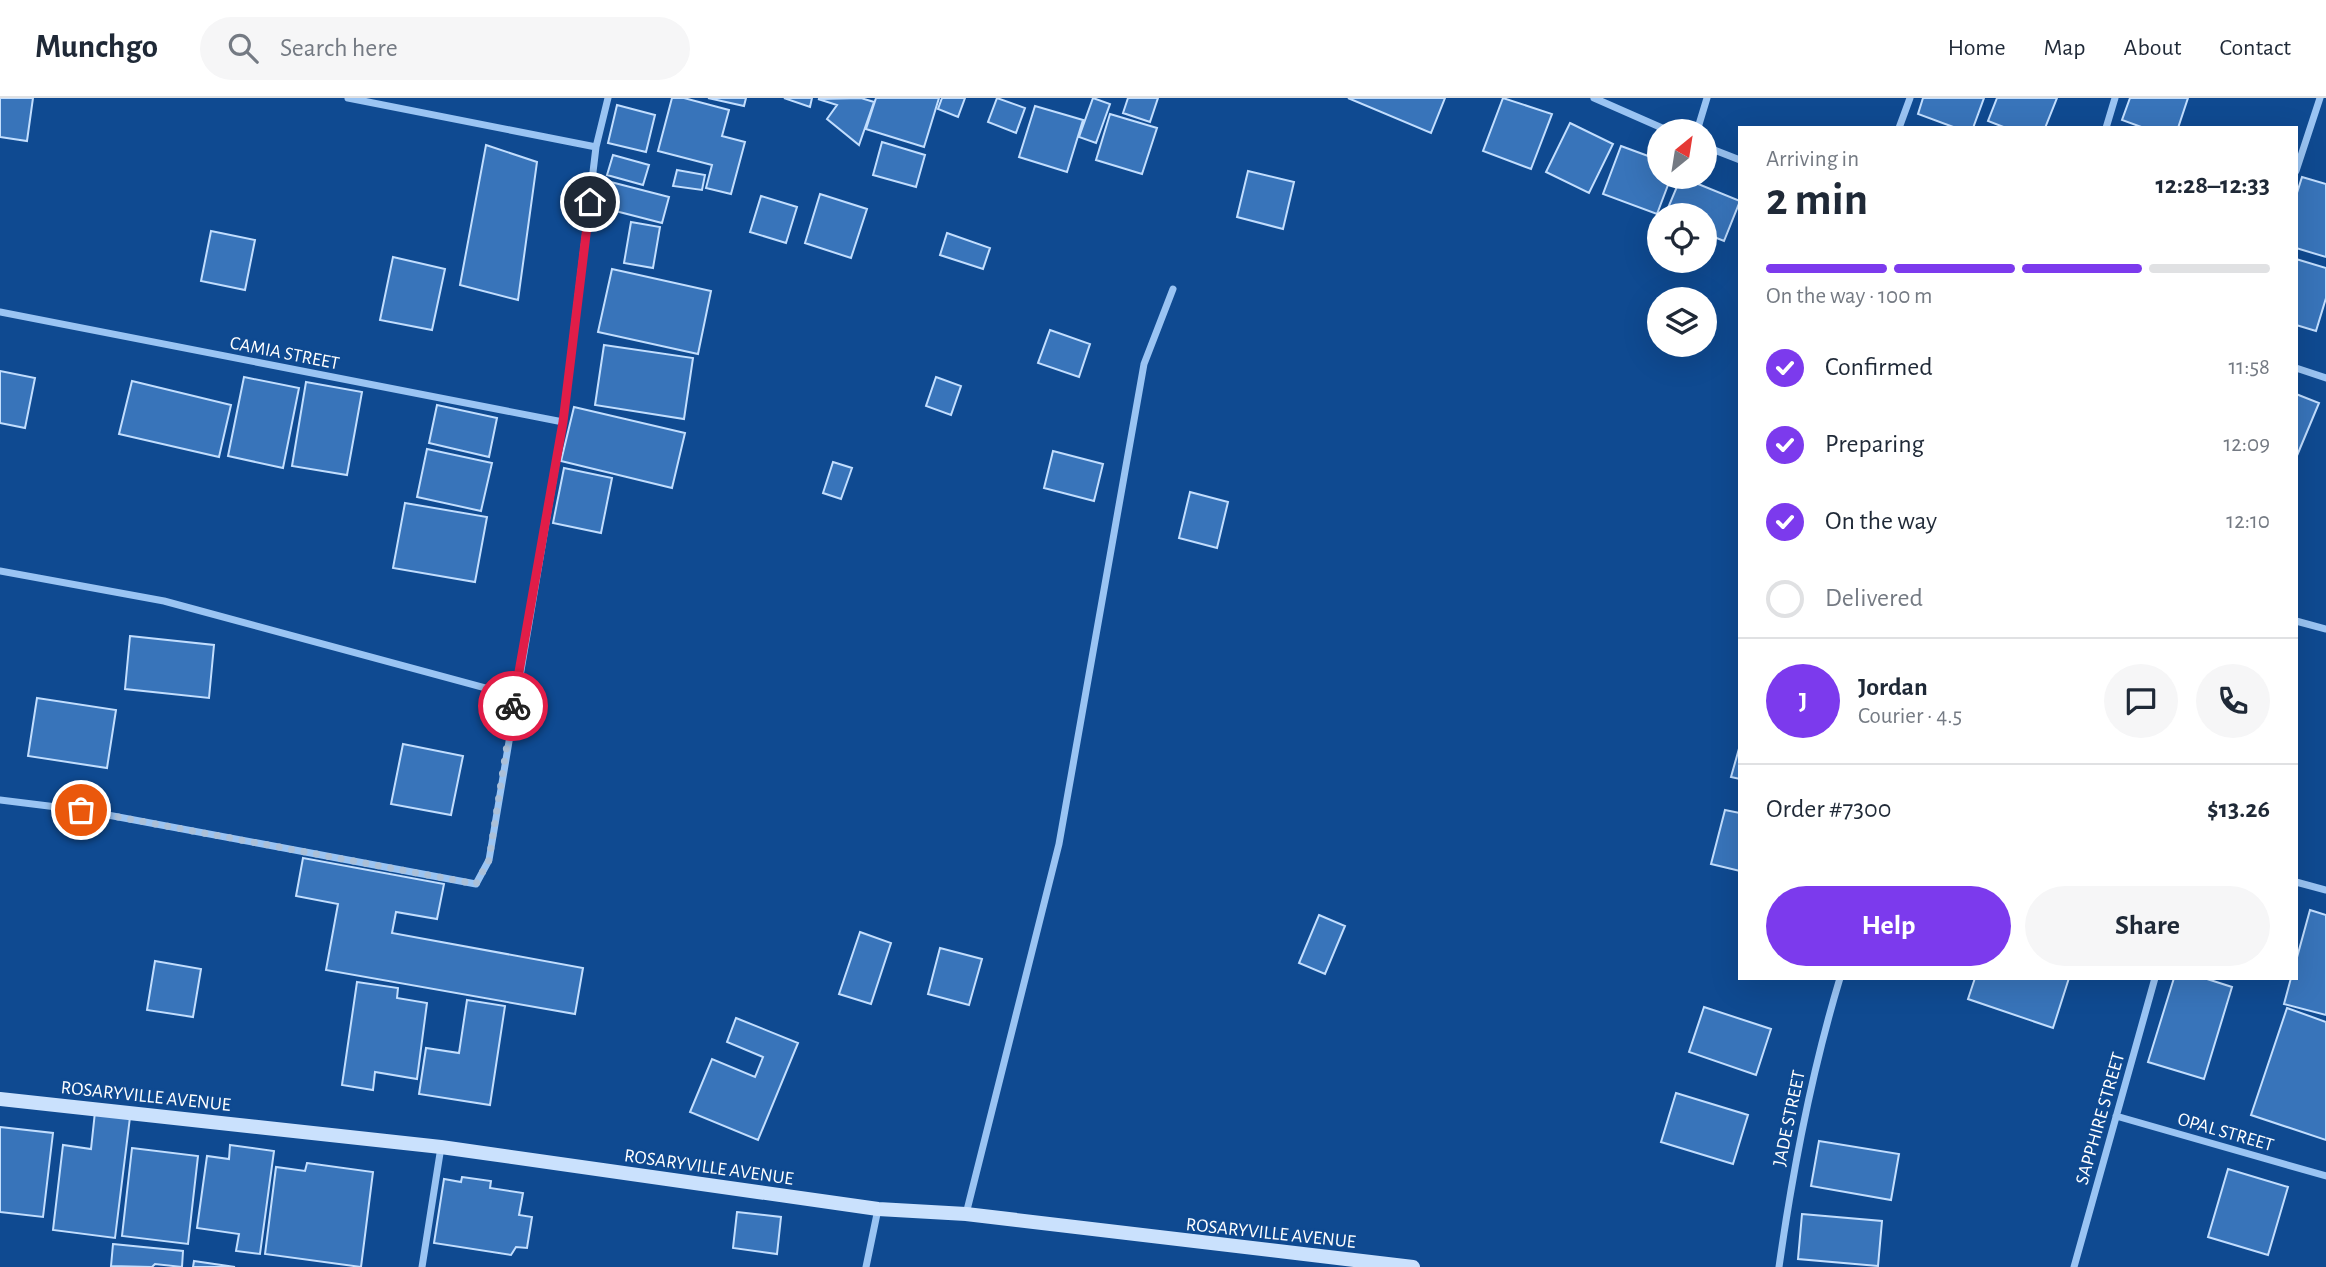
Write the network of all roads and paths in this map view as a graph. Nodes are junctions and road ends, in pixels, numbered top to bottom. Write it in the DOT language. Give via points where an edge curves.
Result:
graph roads {
  1 [pos="348,98"];
  2 [pos="608,98"];
  3 [pos="1594,98"];
  4 [pos="1707,98"];
  5 [pos="1910,98"];
  6 [pos="2115,98"];
  7 [pos="2320,98"];
  8 [pos="1700,119"];
  9 [pos="1647,121"];
  10 [pos="1900,126"];
  11 [pos="2107,126"];
  12 [pos="596,146"];
  13 [pos="1717,151"];
  14 [pos="1738,159"];
  15 [pos="2298,165"];
  16 [pos="1173,289"];
  17 [pos="0,312"];
  18 [pos="2298,369"];
  19 [pos="2326,379"];
  20 [pos="563,422"];
  21 [pos="0,571"];
  22 [pos="2298,622"];
  23 [pos="2326,629"];
  24 [pos="515,696"];
  25 [pos="0,800"];
  26 [pos="2298,882"];
  27 [pos="2326,890"];
  28 [pos="1839,980"];
  29 [pos="2154,980"];
  30 [pos="0,1099"];
  31 [pos="2116,1116"];
  32 [pos="441,1147"];
  33 [pos="2326,1176"];
  34 [pos="878,1209"];
  35 [pos="966,1214"];
  36 [pos="422,1267"];
  37 [pos="866,1267"];
  38 [pos="1413,1267"];
  39 [pos="1779,1267"];
  40 [pos="2074,1267"];
  1 -- 12 [label="street"];
  2 -- 12 [label="street"];
  3 -- 9 [label="street"];
  4 -- 8 [label="street"];
  5 -- 10 [label="street"];
  6 -- 11 [label="street"];
  7 -- 15 [label="street"];
  12 -- 20 [label="street"];
  13 -- 14 [label="street"];
  16 -- 35 [label="street" via="1143,364 1059,844"];
  17 -- 20 [label="street, CAMIA STREET"];
  18 -- 19 [label="street"];
  20 -- 24 [label="street"];
  21 -- 24 [label="street" via="164,601"];
  22 -- 23 [label="street"];
  24 -- 25 [label="street" via="489,860 476,884 81,810"];
  26 -- 27 [label="street"];
  28 -- 39 [label="street, JADE STREET" via="1794,1163"];
  29 -- 31 [label="street, SAPPHIRE STREET"];
  30 -- 32 [label="street, ROSARYVILLE AVENUE"];
  31 -- 33 [label="street, OPAL STREET"];
  31 -- 40 [label="street, SAPPHIRE STREET"];
  32 -- 34 [label="street, ROSARYVILLE AVENUE"];
  32 -- 36 [label="street"];
  34 -- 35 [label="street, ROSARYVILLE AVENUE"];
  34 -- 37 [label="street"];
  35 -- 38 [label="street, ROSARYVILLE AVENUE"];
}
